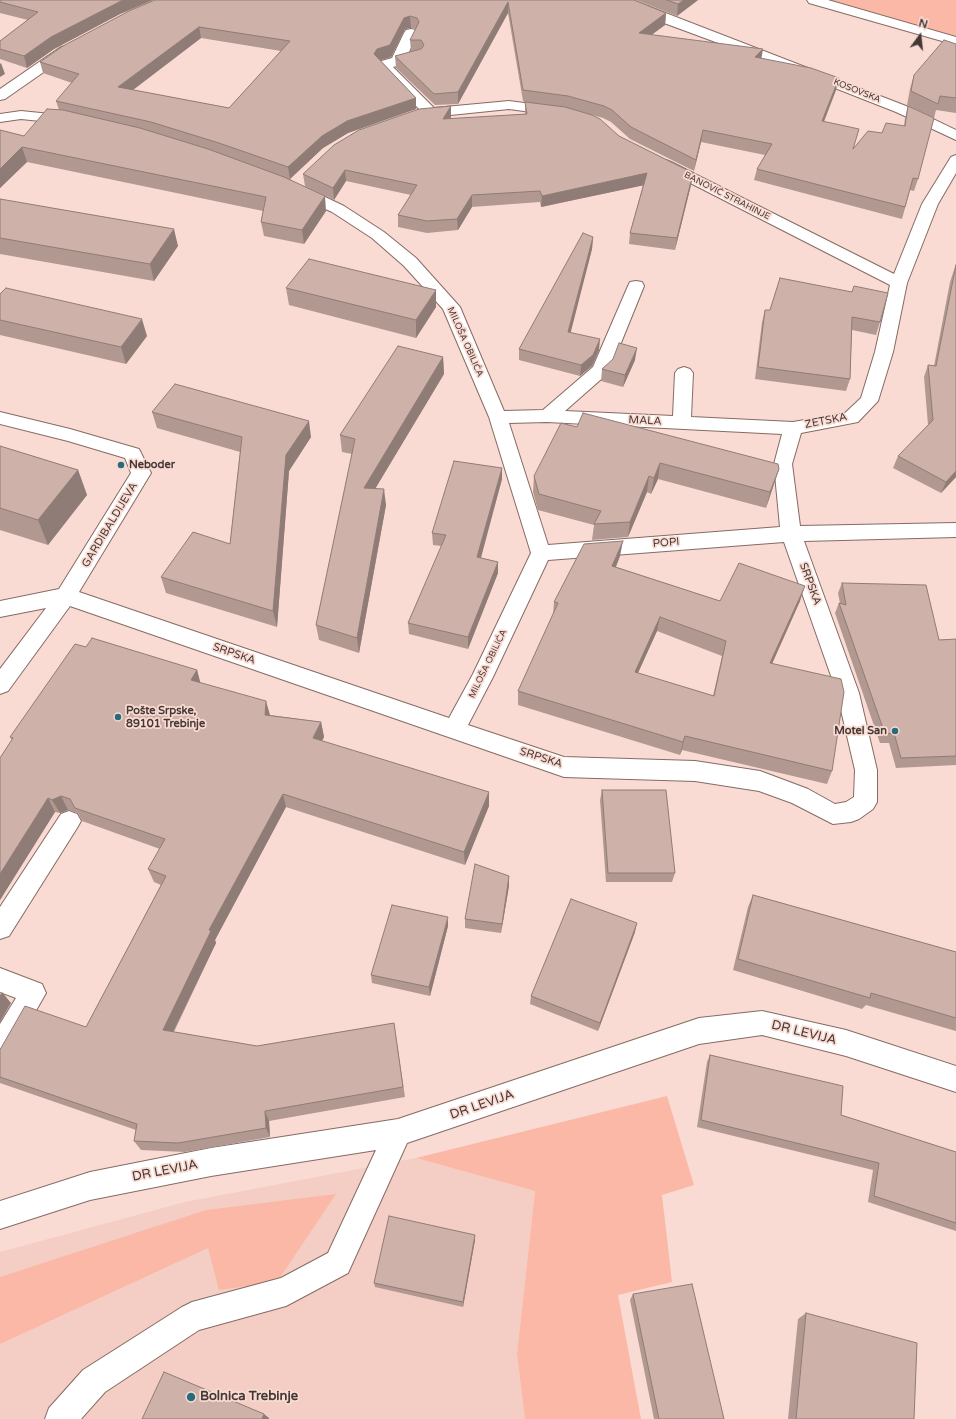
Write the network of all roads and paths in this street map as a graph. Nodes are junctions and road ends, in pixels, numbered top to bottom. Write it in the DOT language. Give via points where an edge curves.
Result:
graph roads {
  1 [pos="621,0"];
  2 [pos="814,0"];
  3 [pos="411,33"];
  4 [pos="956,41"];
  5 [pos="79,43"];
  6 [pos="416,56"];
  7 [pos="398,61"];
  8 [pos="0,96"];
  9 [pos="430,112"];
  10 [pos="567,113"];
  11 [pos="408,117"];
  12 [pos="0,118"];
  13 [pos="89,124"];
  14 [pos="956,136"];
  15 [pos="651,157"];
  16 [pos="956,160"];
  17 [pos="293,183"];
  18 [pos="899,283"];
  19 [pos="636,286"];
  20 [pos="684,373"];
  21 [pos="547,416"];
  22 [pos="498,417"];
  23 [pos="0,418"];
  24 [pos="682,423"];
  25 [pos="793,428"];
  26 [pos="956,530"];
  27 [pos="791,534"];
  28 [pos="541,553"];
  29 [pos="66,596"];
  30 [pos="0,609"];
  31 [pos="0,685"];
  32 [pos="454,729"];
  33 [pos="69,821"];
  34 [pos="0,928"];
  35 [pos="0,980"];
  36 [pos="0,1048"];
  37 [pos="956,1079"];
  38 [pos="398,1133"];
  39 [pos="0,1215"];
  40 [pos="60,1419"];
  1 -- 14 [label="street, KOSOVSKA" via="901,109"];
  2 -- 4 [label="street"];
  3 -- 7 [label="street"];
  5 -- 8 [label="street" via="60,53"];
  6 -- 7 [label="street"];
  7 -- 9 [label="street" via="383,65"];
  9 -- 10 [label="street" via="509,106"];
  9 -- 11 [label="street"];
  12 -- 13 [label="street" via="21,115 67,119"];
  15 -- 18 [label="street, BANOVIĆ STRAHINJE"];
  16 -- 18 [label="street, ZETSKA" via="930,204"];
  17 -- 22 [label="street, MILOŠA OBILIĆA" via="378,235 410,262 451,307"];
  18 -- 25 [label="street, ZETSKA" via="884,352 869,401 851,418"];
  19 -- 21 [label="street" via="601,370"];
  20 -- 24 [label="street"];
  21 -- 22 [label="street, MALA"];
  21 -- 24 [label="street, MALA"];
  22 -- 28 [label="street, MILOŠA OBILIĆA"];
  23 -- 29 [label="street, GARDIBALDIJEVA" via="70,435 132,454 141,473"];
  24 -- 25 [label="street, MALA"];
  25 -- 27 [label="street, ZETSKA" via="783,464"];
  26 -- 27 [label="street"];
  27 -- 28 [label="street, POPI"];
  27 -- 32 [label="street, SRPSKA" via="848,693 866,770 865,802 851,812 833,814 800,796 760,781 695,771 564,767"];
  28 -- 32 [label="street, MILOŠA OBILIĆA" via="482,677"];
  29 -- 30 [label="street"];
  29 -- 31 [label="street, GARDIBALDIJEVA"];
  29 -- 32 [label="street, SRPSKA"];
  33 -- 34 [label="street"];
  35 -- 36 [label="street" via="33,993"];
  37 -- 38 [label="street, DR LEVIJA" via="846,1043 762,1023 698,1031"];
  38 -- 39 [label="street, DR LEVIJA" via="211,1162 90,1186"];
  38 -- 40 [label="street" via="338,1263 286,1291 192,1317 94,1381"];
}
